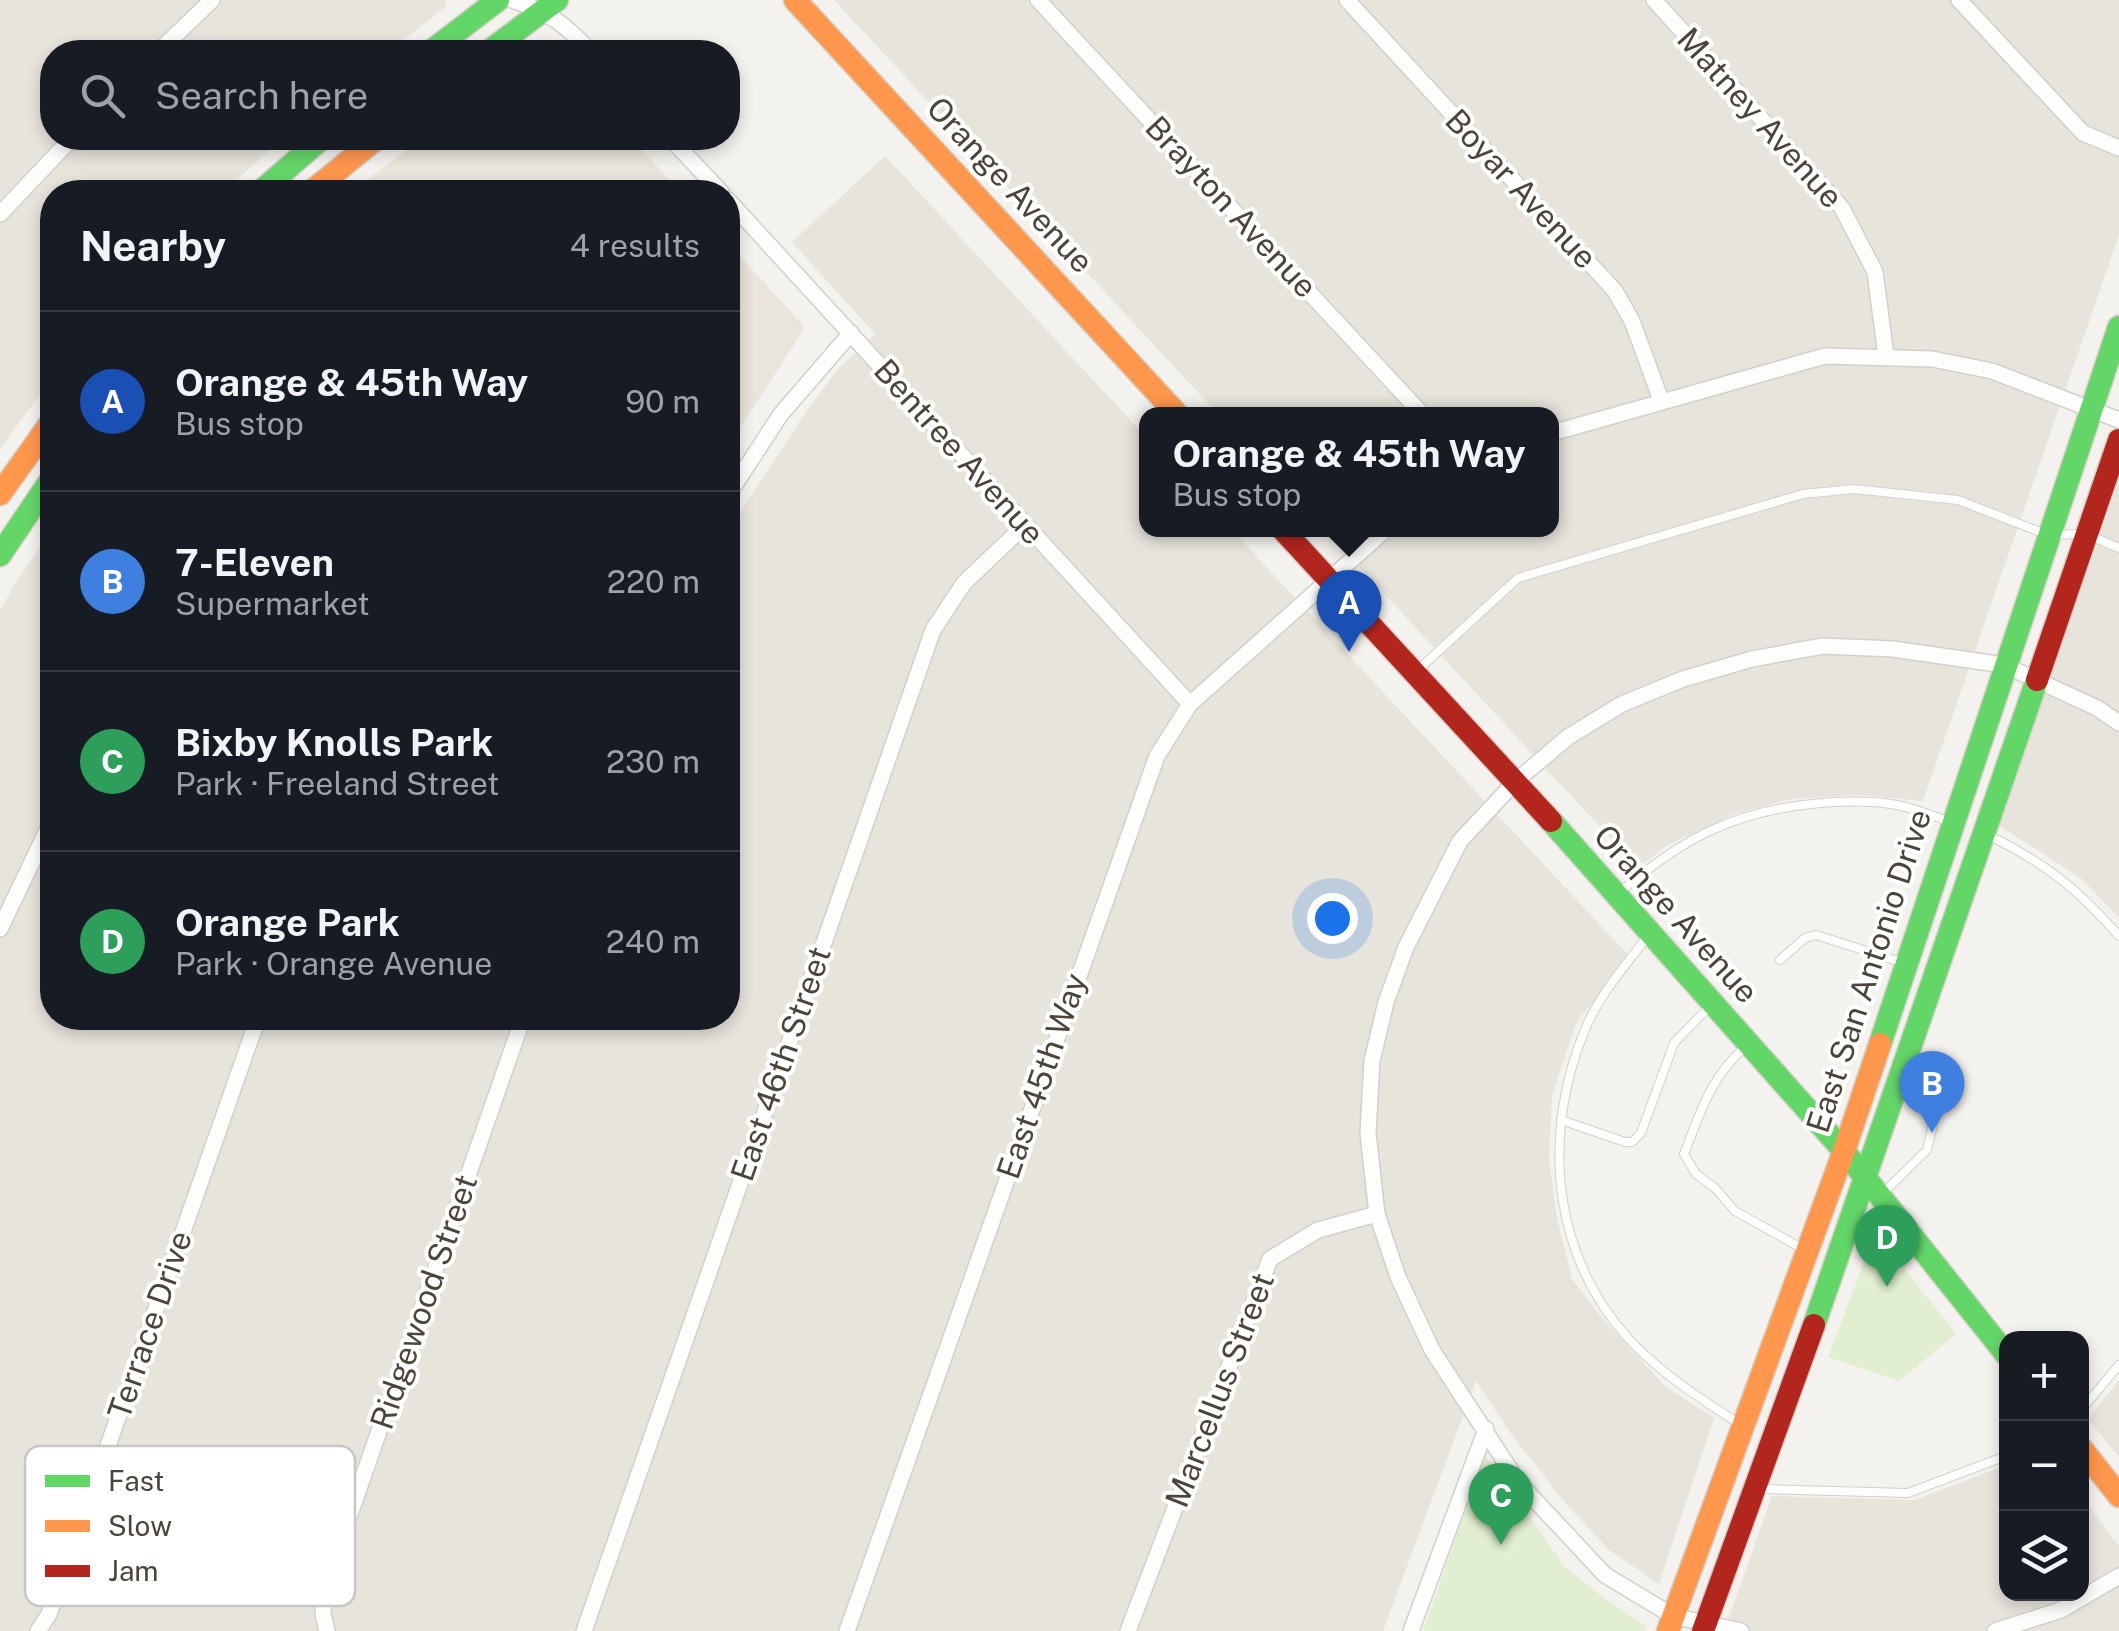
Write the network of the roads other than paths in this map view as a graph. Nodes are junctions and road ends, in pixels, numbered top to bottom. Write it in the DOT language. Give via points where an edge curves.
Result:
graph roads {
  1 [pos="212,0"];
  2 [pos="498,0"];
  3 [pos="512,0"];
  4 [pos="795,0"];
  5 [pos="1038,0"];
  6 [pos="1347,0"];
  7 [pos="1654,0"];
  8 [pos="1960,0"];
  9 [pos="550,5"];
  10 [pos="170,40"];
  11 [pos="446,40"];
  12 [pos="504,40"];
  13 [pos="580,40"];
  14 [pos="2119,148"];
  15 [pos="61,150"];
  16 [pos="308,150"];
  17 [pos="362,150"];
  18 [pos="681,150"];
  19 [pos="274,180"];
  20 [pos="326,180"];
  21 [pos="710,180"];
  22 [pos="740,213"];
  23 [pos="0,214"];
  24 [pos="2119,327"];
  25 [pos="851,333"];
  26 [pos="1886,356"];
  27 [pos="1661,400"];
  28 [pos="1172,407"];
  29 [pos="1416,407"];
  30 [pos="2090,409"];
  31 [pos="2119,420"];
  32 [pos="1559,431"];
  33 [pos="40,437"];
  34 [pos="2119,440"];
  35 [pos="740,477"];
  36 [pos="0,494"];
  37 [pos="40,496"];
  38 [pos="1024,526"];
  39 [pos="2086,534"];
  40 [pos="2048,535"];
  41 [pos="1290,537"];
  42 [pos="1377,537"];
  43 [pos="2119,548"];
  44 [pos="0,555"];
  45 [pos="1330,581"];
  46 [pos="2004,665"];
  47 [pos="1416,672"];
  48 [pos="2036,680"];
  49 [pos="1190,704"];
  50 [pos="2119,723"];
  51 [pos="1516,782"];
  52 [pos="1952,822"];
  53 [pos="1984,833"];
  54 [pos="40,845"];
  55 [pos="1616,896"];
  56 [pos="0,928"];
  57 [pos="1650,934"];
  58 [pos="2119,936"];
  59 [pos="1780,960"];
  60 [pos="1906,963"];
  61 [pos="1713,1004"];
  62 [pos="254,1030"];
  63 [pos="519,1030"];
  64 [pos="1748,1044"];
  65 [pos="1909,1054"];
  66 [pos="1561,1120"];
  67 [pos="1844,1151"];
  68 [pos="1873,1187"];
  69 [pos="1377,1214"];
  70 [pos="1807,1251"];
  71 [pos="1999,1345"];
  72 [pos="2119,1365"];
  73 [pos="2089,1400"];
  74 [pos="1742,1426"];
  75 [pos="1486,1429"];
  76 [pos="108,1446"];
  77 [pos="2089,1458"];
  78 [pos="1999,1459"];
  79 [pos="1754,1489"];
  80 [pos="2119,1496"];
  81 [pos="355,1502"];
  82 [pos="2119,1576"];
  83 [pos="52,1606"];
  84 [pos="324,1606"];
  85 [pos="1670,1624"];
  86 [pos="1705,1627"];
  87 [pos="38,1631"];
  88 [pos="327,1631"];
  89 [pos="584,1631"];
  90 [pos="848,1631"];
  91 [pos="1128,1631"];
  92 [pos="1411,1631"];
  93 [pos="1741,1631"];
  94 [pos="1995,1631"];
  1 -- 10 [label="street"];
  2 -- 11 [label="main road"];
  3 -- 9 [label="street"];
  4 -- 28 [label="main road, Orange Avenue"];
  5 -- 29 [label="street, Brayton Avenue"];
  6 -- 27 [label="street, Boyar Avenue" via="1615,291"];
  7 -- 26 [label="street, Matney Avenue" via="1842,208 1876,272"];
  8 -- 14 [label="street" via="2083,133"];
  9 -- 12 [label="main road"];
  9 -- 13 [label="street"];
  15 -- 23 [label="street"];
  16 -- 19 [label="main road"];
  17 -- 20 [label="main road"];
  18 -- 21 [label="street"];
  22 -- 25 [label="street, Bentree Avenue"];
  24 -- 30 [label="main road, East San Antonio Drive"];
  25 -- 35 [label="street" via="781,414"];
  25 -- 38 [label="street, Bentree Avenue"];
  26 -- 27 [label="street" via="1824,356"];
  26 -- 30 [label="street" via="1992,371"];
  27 -- 32 [label="street"];
  30 -- 31 [label="street"];
  30 -- 40 [label="main road, East San Antonio Drive"];
  33 -- 36 [label="main road"];
  34 -- 39 [label="main road, East San Antonio Drive"];
  37 -- 44 [label="main road"];
  38 -- 49 [label="street, Bentree Avenue"];
  38 -- 89 [label="street, East 46th Street" via="964,583 933,630"];
  39 -- 40 [label="lane"];
  39 -- 43 [label="lane"];
  39 -- 48 [label="main road, East San Antonio Drive"];
  40 -- 46 [label="main road, East San Antonio Drive"];
  40 -- 47 [label="lane" via="1958,500 1854,489 1803,494 1518,578"];
  41 -- 45 [label="main road, Orange Avenue"];
  42 -- 45 [label="street, East 45th Way"];
  45 -- 47 [label="main road, Orange Avenue"];
  45 -- 49 [label="street, East 45th Way"];
  46 -- 48 [label="street"];
  46 -- 51 [label="street" via="1893,648 1823,646 1752,659 1622,704"];
  46 -- 52 [label="main road, East San Antonio Drive"];
  47 -- 51 [label="main road, Orange Avenue"];
  48 -- 50 [label="street"];
  48 -- 53 [label="main road, East San Antonio Drive"];
  49 -- 90 [label="street, East 45th Way" via="1157,756"];
  51 -- 55 [label="main road, Orange Avenue"];
  51 -- 69 [label="street" via="1460,841 1386,1002 1372,1061 1368,1132"];
  52 -- 55 [label="lane" via="1896,805 1785,807 1697,835"];
  52 -- 60 [label="main road, East San Antonio Drive"];
  53 -- 58 [label="lane" via="2031,856 2083,895"];
  53 -- 65 [label="main road, East San Antonio Drive"];
  54 -- 56 [label="street"];
  55 -- 57 [label="main road, Orange Avenue"];
  57 -- 61 [label="main road, Orange Avenue"];
  57 -- 66 [label="lane" via="1588,1023 1566,1083"];
  59 -- 60 [label="lane" via="1816,935"];
  60 -- 67 [label="main road, East San Antonio Drive"];
  61 -- 64 [label="main road, Orange Avenue"];
  61 -- 66 [label="lane" via="1674,1043 1634,1140"];
  62 -- 76 [label="street, Terrace Drive"];
  63 -- 81 [label="street, Ridgewood Street"];
  64 -- 67 [label="main road, Orange Avenue"];
  64 -- 70 [label="lane" via="1711,1084 1684,1154 1734,1211"];
  65 -- 68 [label="main road, East San Antonio Drive"];
  65 -- 68 [label="lane" via="1944,1076 1927,1150"];
  66 -- 74 [label="lane" via="1561,1199 1577,1258 1607,1310 1643,1354"];
  67 -- 68 [label="main road, Orange Avenue"];
  67 -- 70 [label="main road, East San Antonio Drive"];
  68 -- 71 [label="main road, Orange Avenue"];
  68 -- 79 [label="main road, East San Antonio Drive"];
  69 -- 75 [label="street" via="1432,1350"];
  69 -- 91 [label="street, Marcellus Street" via="1318,1230 1270,1259"];
  70 -- 74 [label="main road, East San Antonio Drive"];
  72 -- 73 [label="lane"];
  74 -- 85 [label="main road, East San Antonio Drive"];
  75 -- 85 [label="street" via="1519,1483 1605,1576"];
  75 -- 92 [label="street"];
  77 -- 80 [label="main road"];
  78 -- 79 [label="lane" via="1908,1493"];
  79 -- 86 [label="main road, East San Antonio Drive"];
  82 -- 94 [label="street" via="2061,1610"];
  83 -- 87 [label="street, Terrace Drive"];
  84 -- 88 [label="street, Ridgewood Street"];
  85 -- 86 [label="street"];
  86 -- 93 [label="street"];
}
